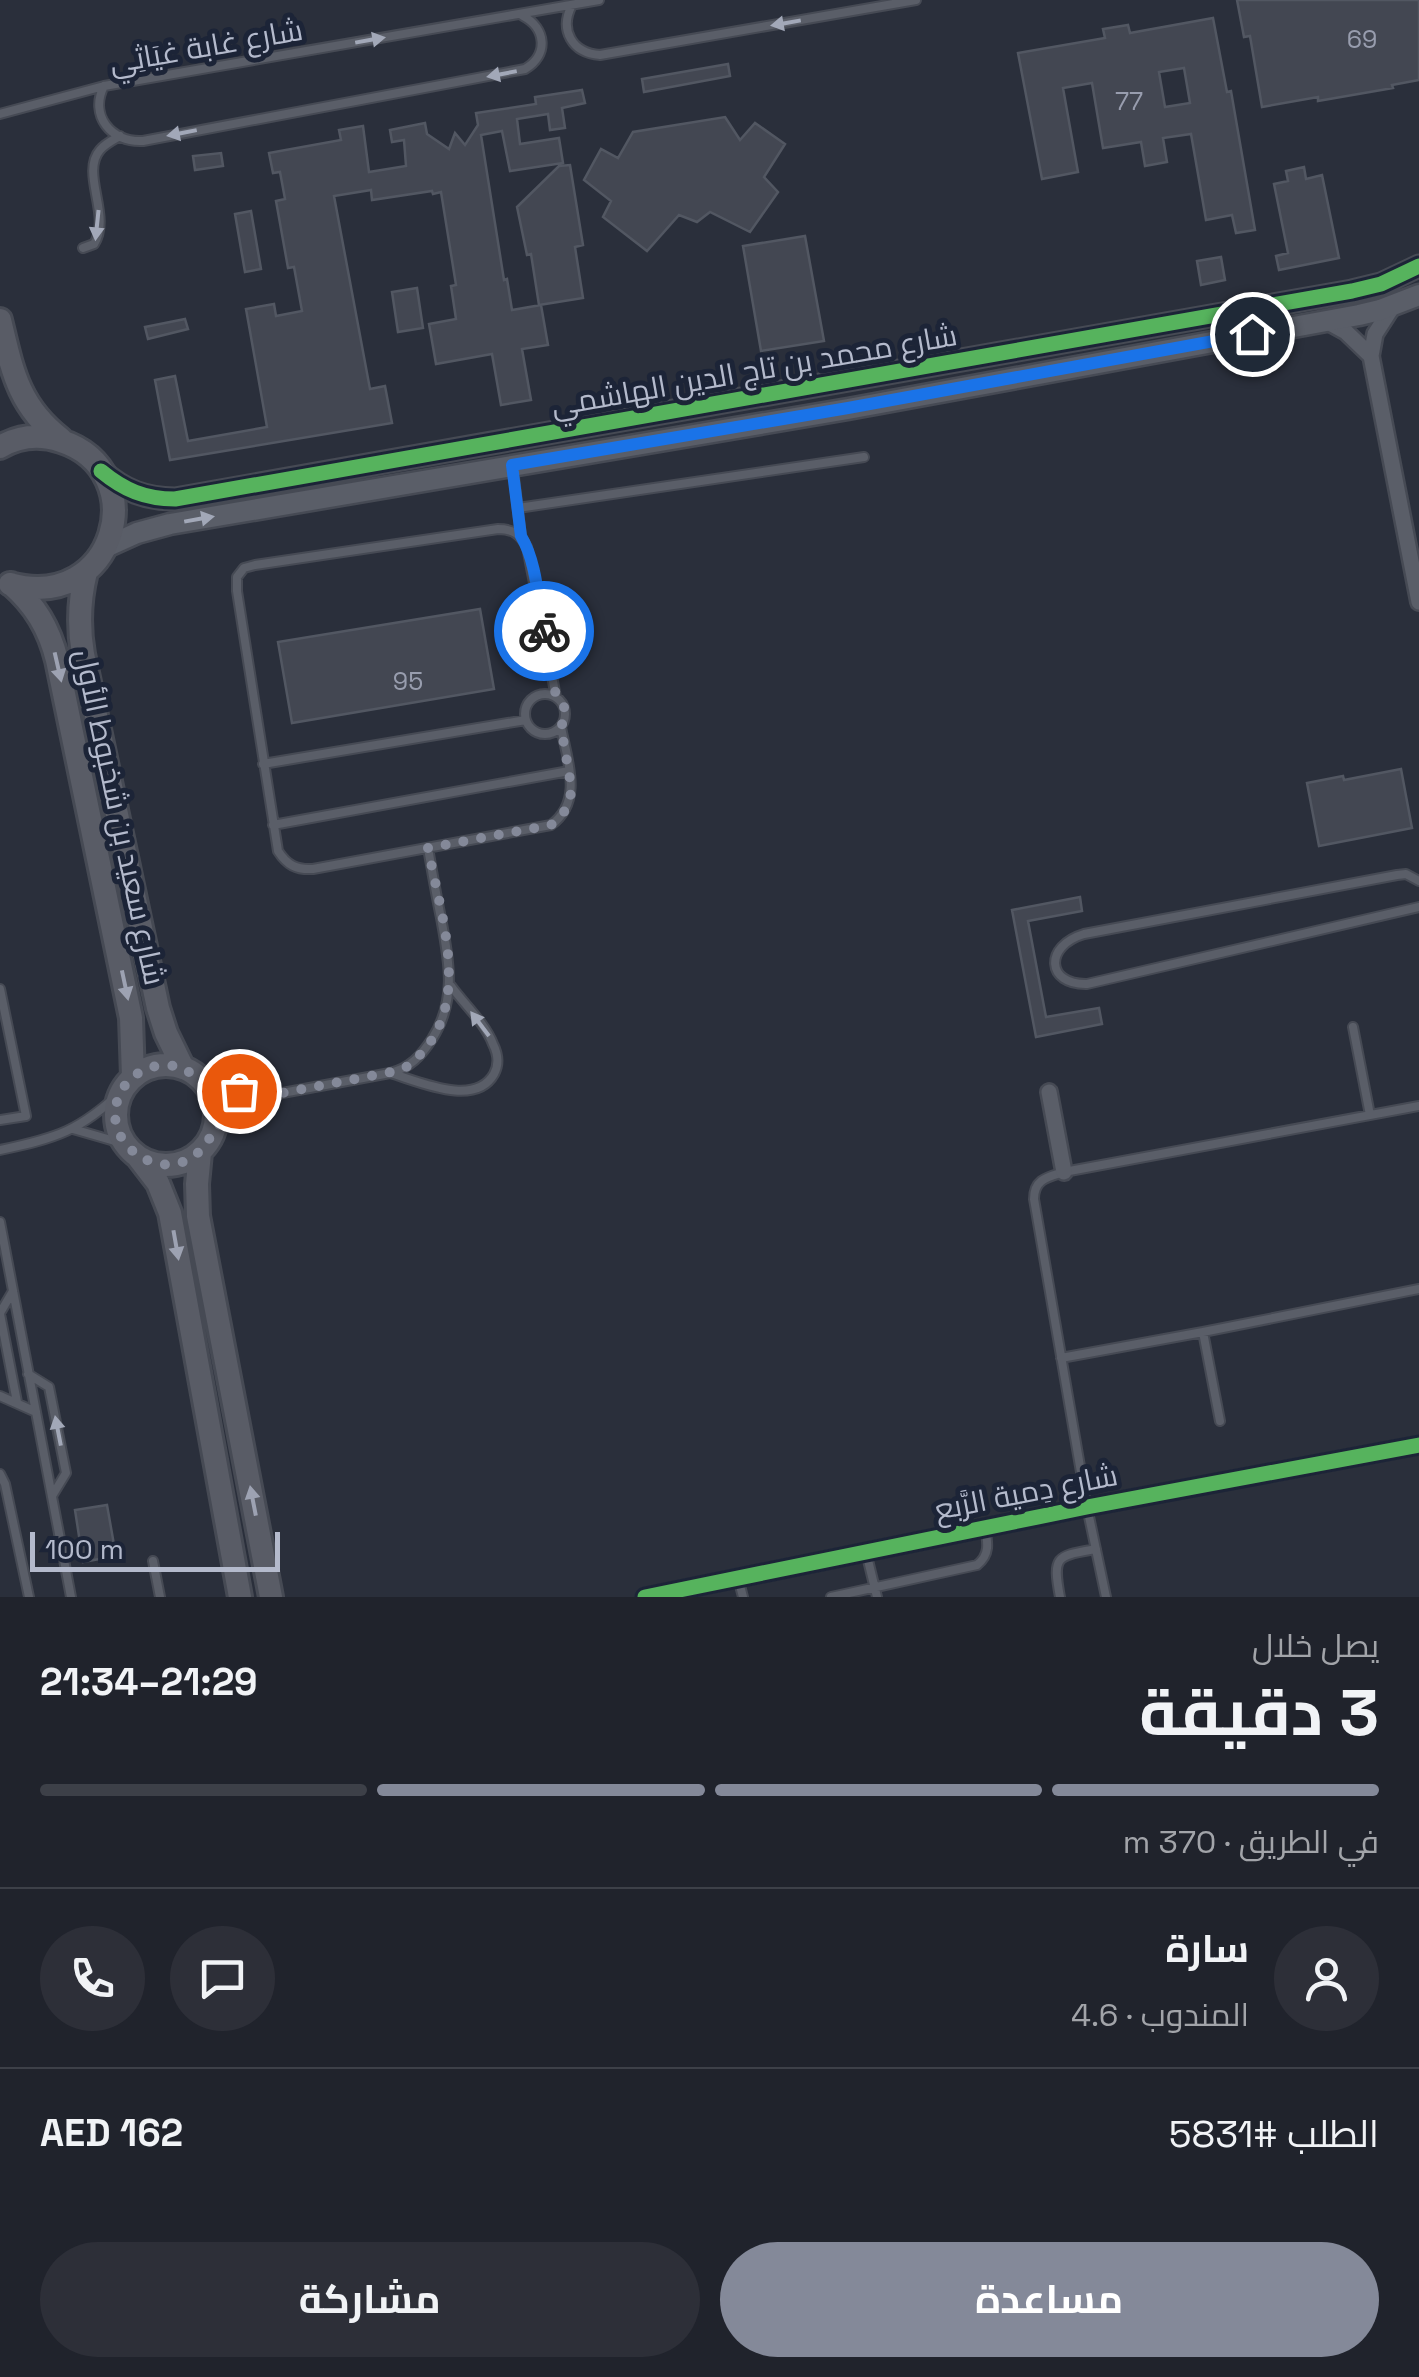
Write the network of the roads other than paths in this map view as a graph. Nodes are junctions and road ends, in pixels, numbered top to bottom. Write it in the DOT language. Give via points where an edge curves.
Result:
graph roads {
  1 [pos="598,0"];
  2 [pos="916,0"];
  3 [pos="572,5"];
  4 [pos="519,14"];
  5 [pos="104,86"];
  6 [pos="0,114"];
  7 [pos="120,136"];
  8 [pos="83,248"];
  9 [pos="1419,266"];
  10 [pos="1419,295"];
  11 [pos="1394,305"];
  12 [pos="0,320"];
  13 [pos="1326,321"];
  14 [pos="1370,356"];
  15 [pos="64,442"];
  16 [pos="0,446"];
  17 [pos="864,457"];
  18 [pos="512,465"];
  19 [pos="101,471"];
  20 [pos="518,508"];
  21 [pos="521,536"];
  22 [pos="106,547"];
  23 [pos="86,572"];
  24 [pos="5,582"];
  25 [pos="1419,602"];
  26 [pos="556,696"];
  27 [pos="526,720"];
  28 [pos="561,727"];
  29 [pos="264,764"];
  30 [pos="570,771"];
  31 [pos="274,824"];
  32 [pos="428,848"];
  33 [pos="1419,881"];
  34 [pos="1419,907"];
  35 [pos="450,984"];
  36 [pos="0,989"];
  37 [pos="1353,1027"];
  38 [pos="390,1073"];
  39 [pos="193,1074"];
  40 [pos="128,1083"];
  41 [pos="1049,1092"];
  42 [pos="277,1094"];
  43 [pos="1419,1106"];
  44 [pos="1370,1115"];
  45 [pos="0,1120"];
  46 [pos="215,1127"];
  47 [pos="73,1129"];
  48 [pos="0,1150"];
  49 [pos="132,1150"];
  50 [pos="200,1153"];
  51 [pos="1064,1172"];
  52 [pos="0,1222"];
  53 [pos="2,1237"];
  54 [pos="1419,1288"];
  55 [pos="13,1290"];
  56 [pos="0,1313"];
  57 [pos="1203,1332"];
  58 [pos="1061,1358"];
  59 [pos="28,1374"];
  60 [pos="0,1396"];
  61 [pos="17,1402"];
  62 [pos="36,1412"];
  63 [pos="1220,1421"];
  64 [pos="1419,1445"];
  65 [pos="0,1474"];
  66 [pos="52,1496"];
  67 [pos="1087,1507"];
  68 [pos="985,1528"];
  69 [pos="1096,1549"];
  70 [pos="866,1552"];
  71 [pos="153,1561"];
  72 [pos="738,1578"];
  73 [pos="876,1593"];
  74 [pos="650,1596"];
  75 [pos="30,1597"];
  76 [pos="71,1597"];
  77 [pos="160,1597"];
  78 [pos="240,1597"];
  79 [pos="271,1597"];
  80 [pos="743,1597"];
  81 [pos="831,1597"];
  82 [pos="1060,1597"];
  83 [pos="1106,1597"];
  1 -- 3 [label="lane, شارع غابة غيَاثِي"];
  2 -- 3 [label="lane, one-way" via="600,55 577,48 568,35"];
  3 -- 4 [label="lane, شارع غابة غيَاثِي"];
  5 -- 4 [label="lane, شارع غابة غيَاثِي, one-way"];
  4 -- 7 [label="lane, one-way" via="535,23 542,40 539,57 525,69 143,141"];
  5 -- 6 [label="lane, شارع غابة غيَاثِي"];
  5 -- 7 [label="lane" via="99,115"];
  7 -- 8 [label="lane, one-way" via="95,158 100,235"];
  9 -- 19 [label="street, شارع محمد بن تاج الدين الهاشمي" via="1352,292 175,499 142,496"];
  10 -- 11 [label="street, شارع محمد بن تاج الدين الهاشمي"];
  11 -- 13 [label="street, شارع محمد بن تاج الدين الهاشمي"];
  11 -- 14 [label="street"];
  12 -- 15 [label="main road" via="24,400"];
  13 -- 14 [label="street"];
  13 -- 18 [label="street, شارع محمد بن تاج الدين الهاشمي"];
  14 -- 25 [label="street"];
  15 -- 16 [label="main road" via="36,436"];
  15 -- 19 [label="main road"];
  17 -- 20 [label="lane"];
  18 -- 20 [label="lane"];
  22 -- 18 [label="street, شارع محمد بن تاج الدين الهاشمي, one-way" via="170,524"];
  19 -- 22 [label="main road" via="114,516"];
  20 -- 21 [label="lane"];
  21 -- 26 [label="lane"];
  21 -- 29 [label="lane" via="498,528 244,568 236,583"];
  22 -- 23 [label="main road"];
  23 -- 24 [label="main road" via="58,586"];
  23 -- 39 [label="main road, شارع سعيد بن شخبوط الأول" via="80,637 158,1008"];
  24 -- 40 [label="main road, شارع سعيد بن شخبوط الأول, one-way" via="46,626 57,660 131,1018"];
  26 -- 27 [label="lane" via="531,699"];
  26 -- 28 [label="lane" via="564,707"];
  27 -- 28 [label="lane" via="539,733"];
  27 -- 29 [label="lane"];
  28 -- 30 [label="lane"];
  29 -- 31 [label="lane"];
  30 -- 31 [label="lane"];
  30 -- 32 [label="lane" via="568,804 551,825"];
  31 -- 32 [label="lane" via="278,851 302,870"];
  32 -- 35 [label="lane"];
  33 -- 34 [label="lane" via="1397,875 1084,934 1063,944 1055,965 1064,978 1087,984"];
  35 -- 38 [label="lane" via="446,1012 426,1048"];
  38 -- 35 [label="lane, one-way" via="458,1092 480,1087 494,1074 493,1042"];
  36 -- 45 [label="lane" via="26,1116"];
  37 -- 44 [label="lane"];
  38 -- 42 [label="lane"];
  39 -- 40 [label="main road" via="157,1066"];
  39 -- 42 [label="lane" via="239,1091"];
  39 -- 46 [label="main road" via="212,1094"];
  40 -- 47 [label="lane"];
  40 -- 49 [label="main road" via="116,1117"];
  41 -- 51 [label="street"];
  42 -- 46 [label="lane"];
  43 -- 44 [label="lane"];
  44 -- 51 [label="lane"];
  46 -- 50 [label="main road"];
  47 -- 48 [label="lane"];
  47 -- 49 [label="lane"];
  49 -- 50 [label="main road" via="150,1163 176,1164"];
  49 -- 78 [label="main road, one-way" via="158,1183 174,1228"];
  79 -- 50 [label="main road, one-way" via="198,1216"];
  51 -- 58 [label="lane" via="1044,1178 1034,1192"];
  52 -- 53 [label="lane"];
  53 -- 55 [label="lane"];
  54 -- 57 [label="lane"];
  55 -- 56 [label="lane"];
  55 -- 59 [label="lane"];
  56 -- 61 [label="lane"];
  57 -- 58 [label="lane"];
  57 -- 63 [label="lane"];
  58 -- 67 [label="lane"];
  59 -- 62 [label="lane"];
  66 -- 59 [label="lane, one-way" via="66,1473 49,1387"];
  60 -- 61 [label="lane"];
  61 -- 62 [label="lane"];
  62 -- 66 [label="lane"];
  64 -- 67 [label="street, شارع دِمية الرَّبع"];
  65 -- 75 [label="lane"];
  66 -- 76 [label="lane"];
  67 -- 68 [label="street, شارع دِمية الرَّبع"];
  67 -- 69 [label="lane"];
  68 -- 70 [label="street, شارع دِمية الرَّبع"];
  68 -- 73 [label="lane" via="988,1549 978,1565"];
  69 -- 82 [label="lane" via="1060,1560"];
  69 -- 83 [label="lane"];
  70 -- 72 [label="street, شارع دِمية الرَّبع"];
  70 -- 73 [label="lane"];
  71 -- 77 [label="lane"];
  72 -- 74 [label="street, شارع دِمية الرَّبع"];
  72 -- 80 [label="lane"];
  73 -- 81 [label="lane"];
}
